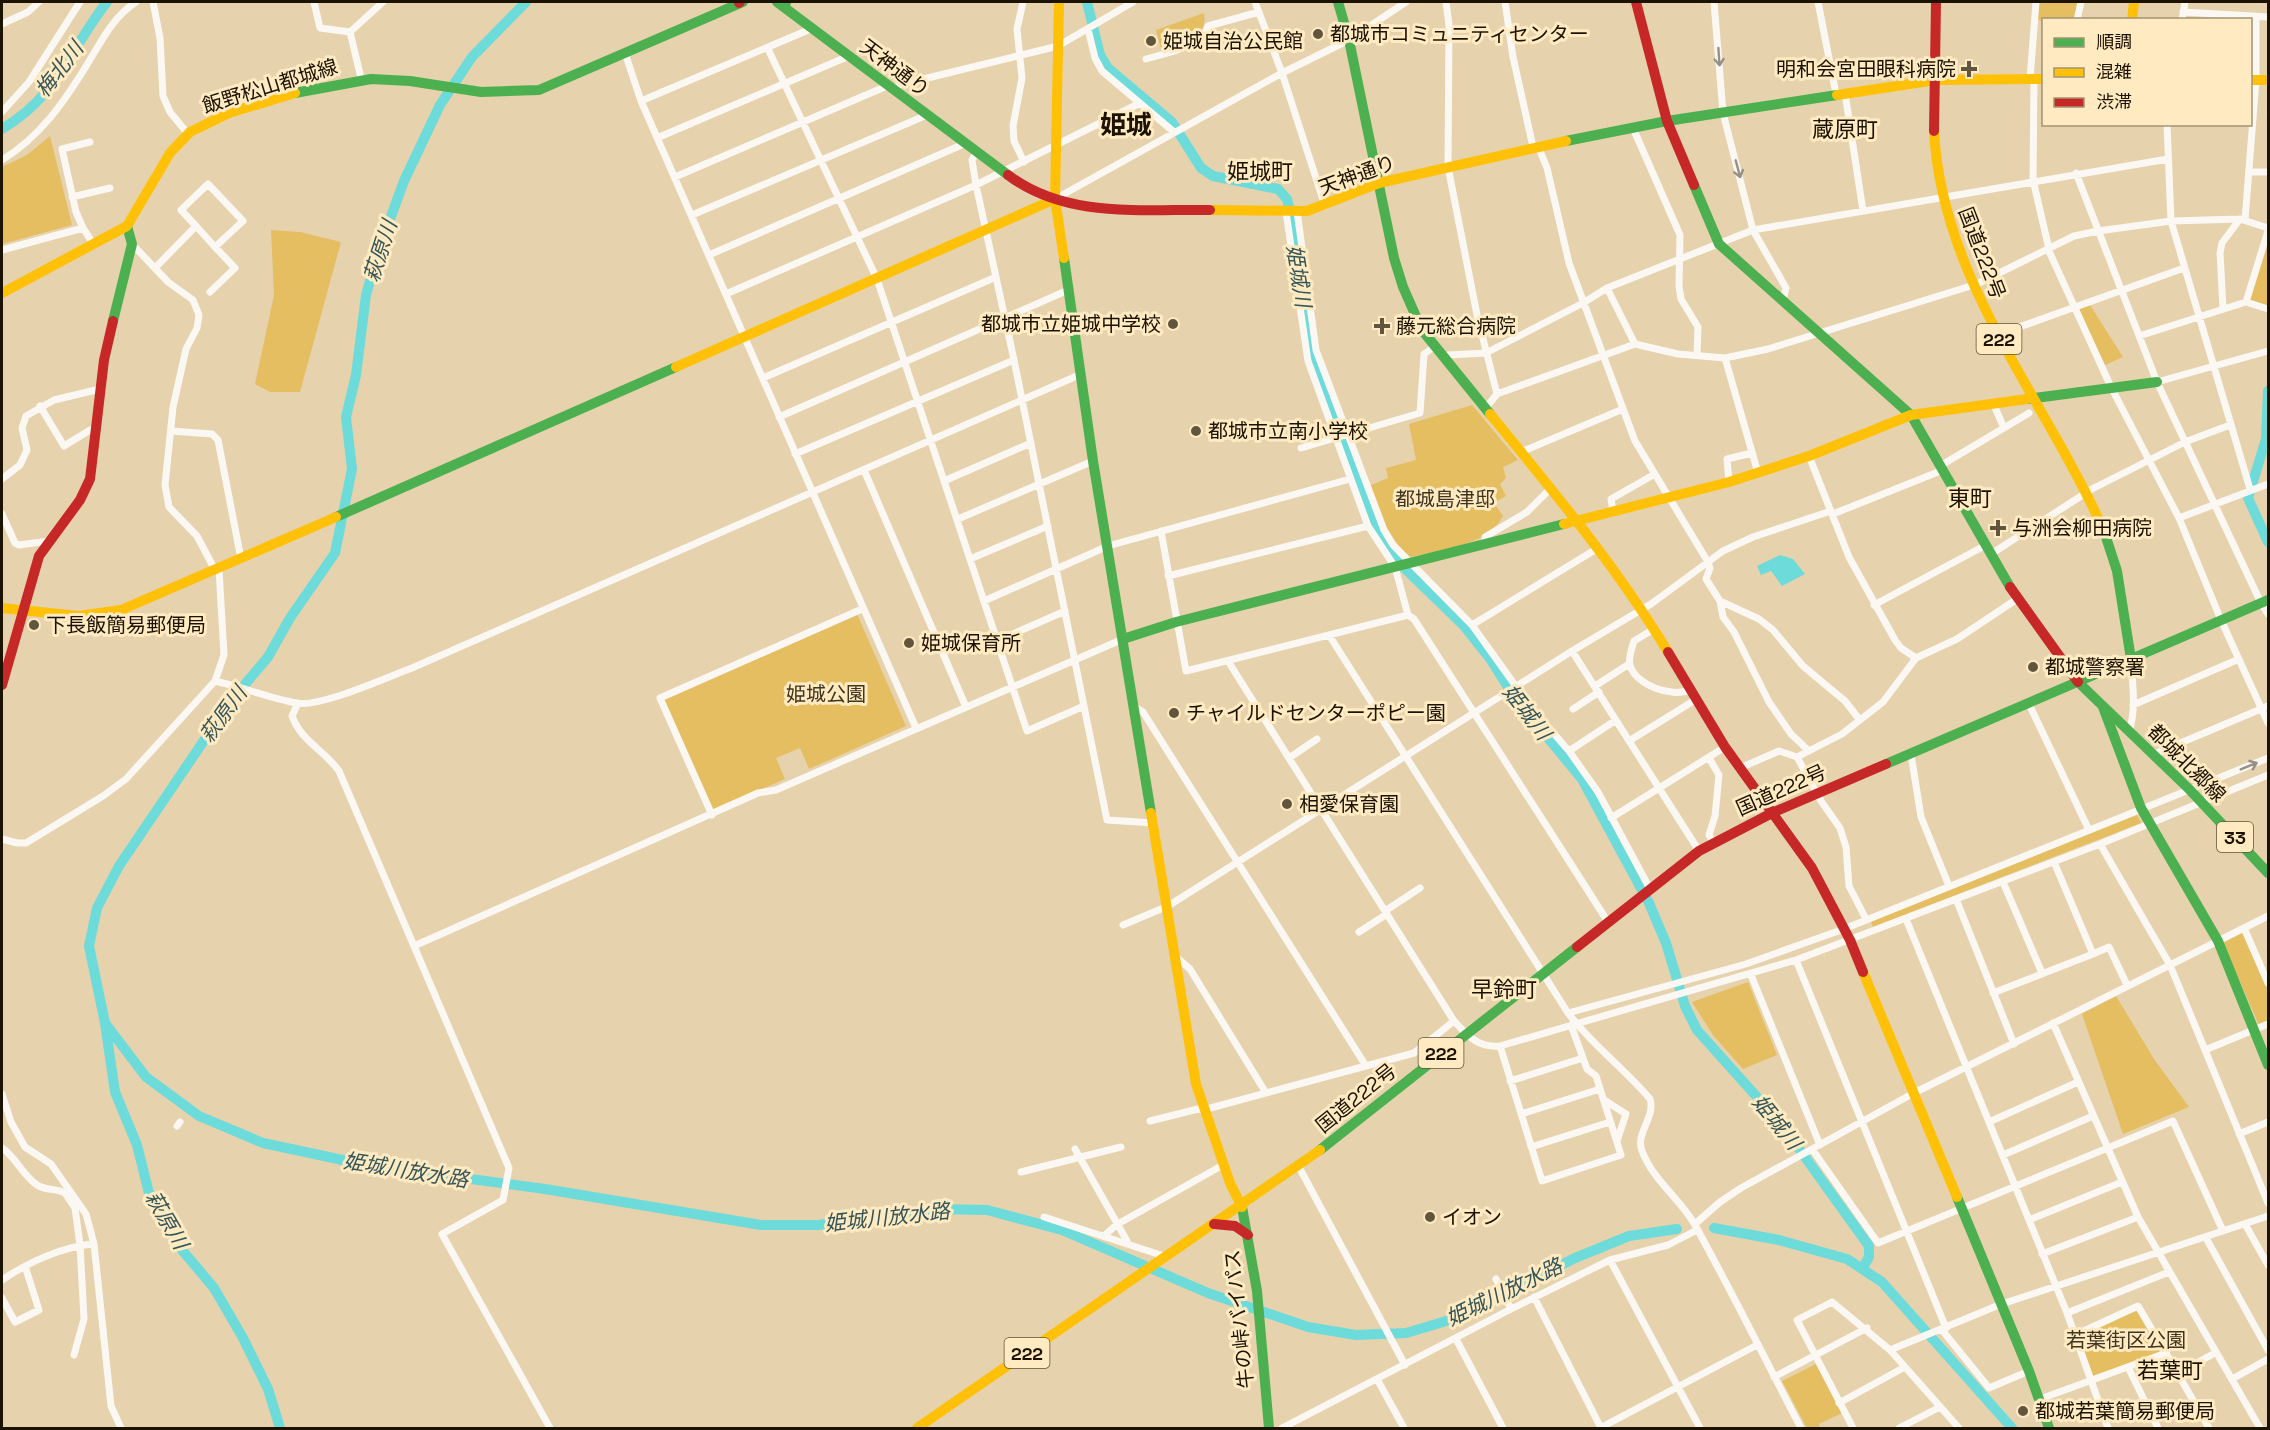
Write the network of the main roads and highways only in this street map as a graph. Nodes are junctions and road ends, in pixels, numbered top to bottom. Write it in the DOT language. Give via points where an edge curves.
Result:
graph roads {
  1 [pos="740,2"];
  2 [pos="1059,2"];
  3 [pos="1338,2"];
  4 [pos="1636,2"];
  5 [pos="1936,2"];
  6 [pos="2134,2"];
  7 [pos="783,4"];
  8 [pos="2132,18"];
  9 [pos="2036,79"];
  10 [pos="1936,80"];
  11 [pos="2253,80"];
  12 [pos="2268,80"];
  13 [pos="1667,121"];
  14 [pos="1379,183"];
  15 [pos="1055,199"];
  16 [pos="127,226"];
  17 [pos="2,293"];
  18 [pos="2157,382"];
  19 [pos="2032,398"];
  20 [pos="1911,415"];
  21 [pos="1577,520"];
  22 [pos="2266,601"];
  23 [pos="2,608"];
  24 [pos="22,612"];
  25 [pos="1124,639"];
  26 [pos="2131,659"];
  27 [pos="2078,682"];
  28 [pos="2,685"];
  29 [pos="2103,707"];
  30 [pos="1772,813"];
  31 [pos="2268,873"];
  32 [pos="2268,1065"];
  33 [pos="1242,1207"];
  34 [pos="1214,1224"];
  35 [pos="1248,1235"];
  36 [pos="917,1428"];
  37 [pos="1269,1428"];
  38 [pos="2049,1428"];
  1 -- 16 [label="main road, 飯野松山都城線" via="546,88 482,94 403,80 361,78 237,110 188,134 164,161"];
  2 -- 15 [label="main road, 牛の峠バイパス"];
  3 -- 14 [label="main road"];
  4 -- 13 [label="main road"];
  5 -- 10 [label="main road, 国道222号 / 222"];
  6 -- 8 [label="main road"];
  7 -- 15 [label="main road, 天神通り" via="1002,172 1036,193"];
  9 -- 10 [label="main road, 天神通り"];
  10 -- 13 [label="main road, 天神通り"];
  10 -- 19 [label="main road, 国道222号 / 222" via="1935,132 1942,197 1971,286"];
  11 -- 12 [label="main road"];
  13 -- 14 [label="main road, 天神通り" via="1536,146"];
  13 -- 20 [label="main road, 都城北郷線" via="1719,244"];
  14 -- 15 [label="main road, 天神通り" via="1325,206 1293,211 1113,210 1083,208"];
  14 -- 21 [label="main road" via="1402,287 1422,330"];
  15 -- 24 [label="main road" via="217,570 100,614"];
  15 -- 25 [label="main road, 牛の峠バイパス" via="1079,375"];
  16 -- 17 [label="main road, 飯野松山都城線"];
  16 -- 24 [label="main road" via="132,244 110,330 93,466 86,489 34,569"];
  18 -- 19 [label="main road"];
  19 -- 20 [label="main road"];
  19 -- 26 [label="main road, 国道222号 / 222" via="2110,545"];
  20 -- 21 [label="main road" via="1758,473"];
  20 -- 27 [label="main road, 都城北郷線" via="2017,599"];
  21 -- 25 [label="main road" via="1176,622"];
  21 -- 30 [label="main road" via="1642,609 1725,747"];
  22 -- 26 [label="main road"];
  23 -- 24 [label="main road"];
  24 -- 28 [label="main road"];
  25 -- 33 [label="main road, 牛の峠バイパス" via="1184,1019 1203,1110"];
  26 -- 27 [label="main road, 国道222号 / 222"];
  27 -- 29 [label="main road, 都城北郷線 / 33"];
  27 -- 30 [label="main road, 国道222号 / 222"];
  29 -- 31 [label="main road, 都城北郷線 / 33" via="2189,789"];
  29 -- 32 [label="main road" via="2140,808 2218,941"];
  30 -- 33 [label="main road, 国道222号 / 222" via="1699,851 1299,1167"];
  30 -- 38 [label="main road" via="1812,868 1850,940 2029,1371"];
  33 -- 34 [label="main road, 国道222号 / 222"];
  33 -- 35 [label="main road, 牛の峠バイパス"];
  34 -- 35 [label="main road" via="1235,1227"];
  34 -- 36 [label="main road, 国道222号 / 222"];
  35 -- 37 [label="main road, 牛の峠バイパス"];
}
